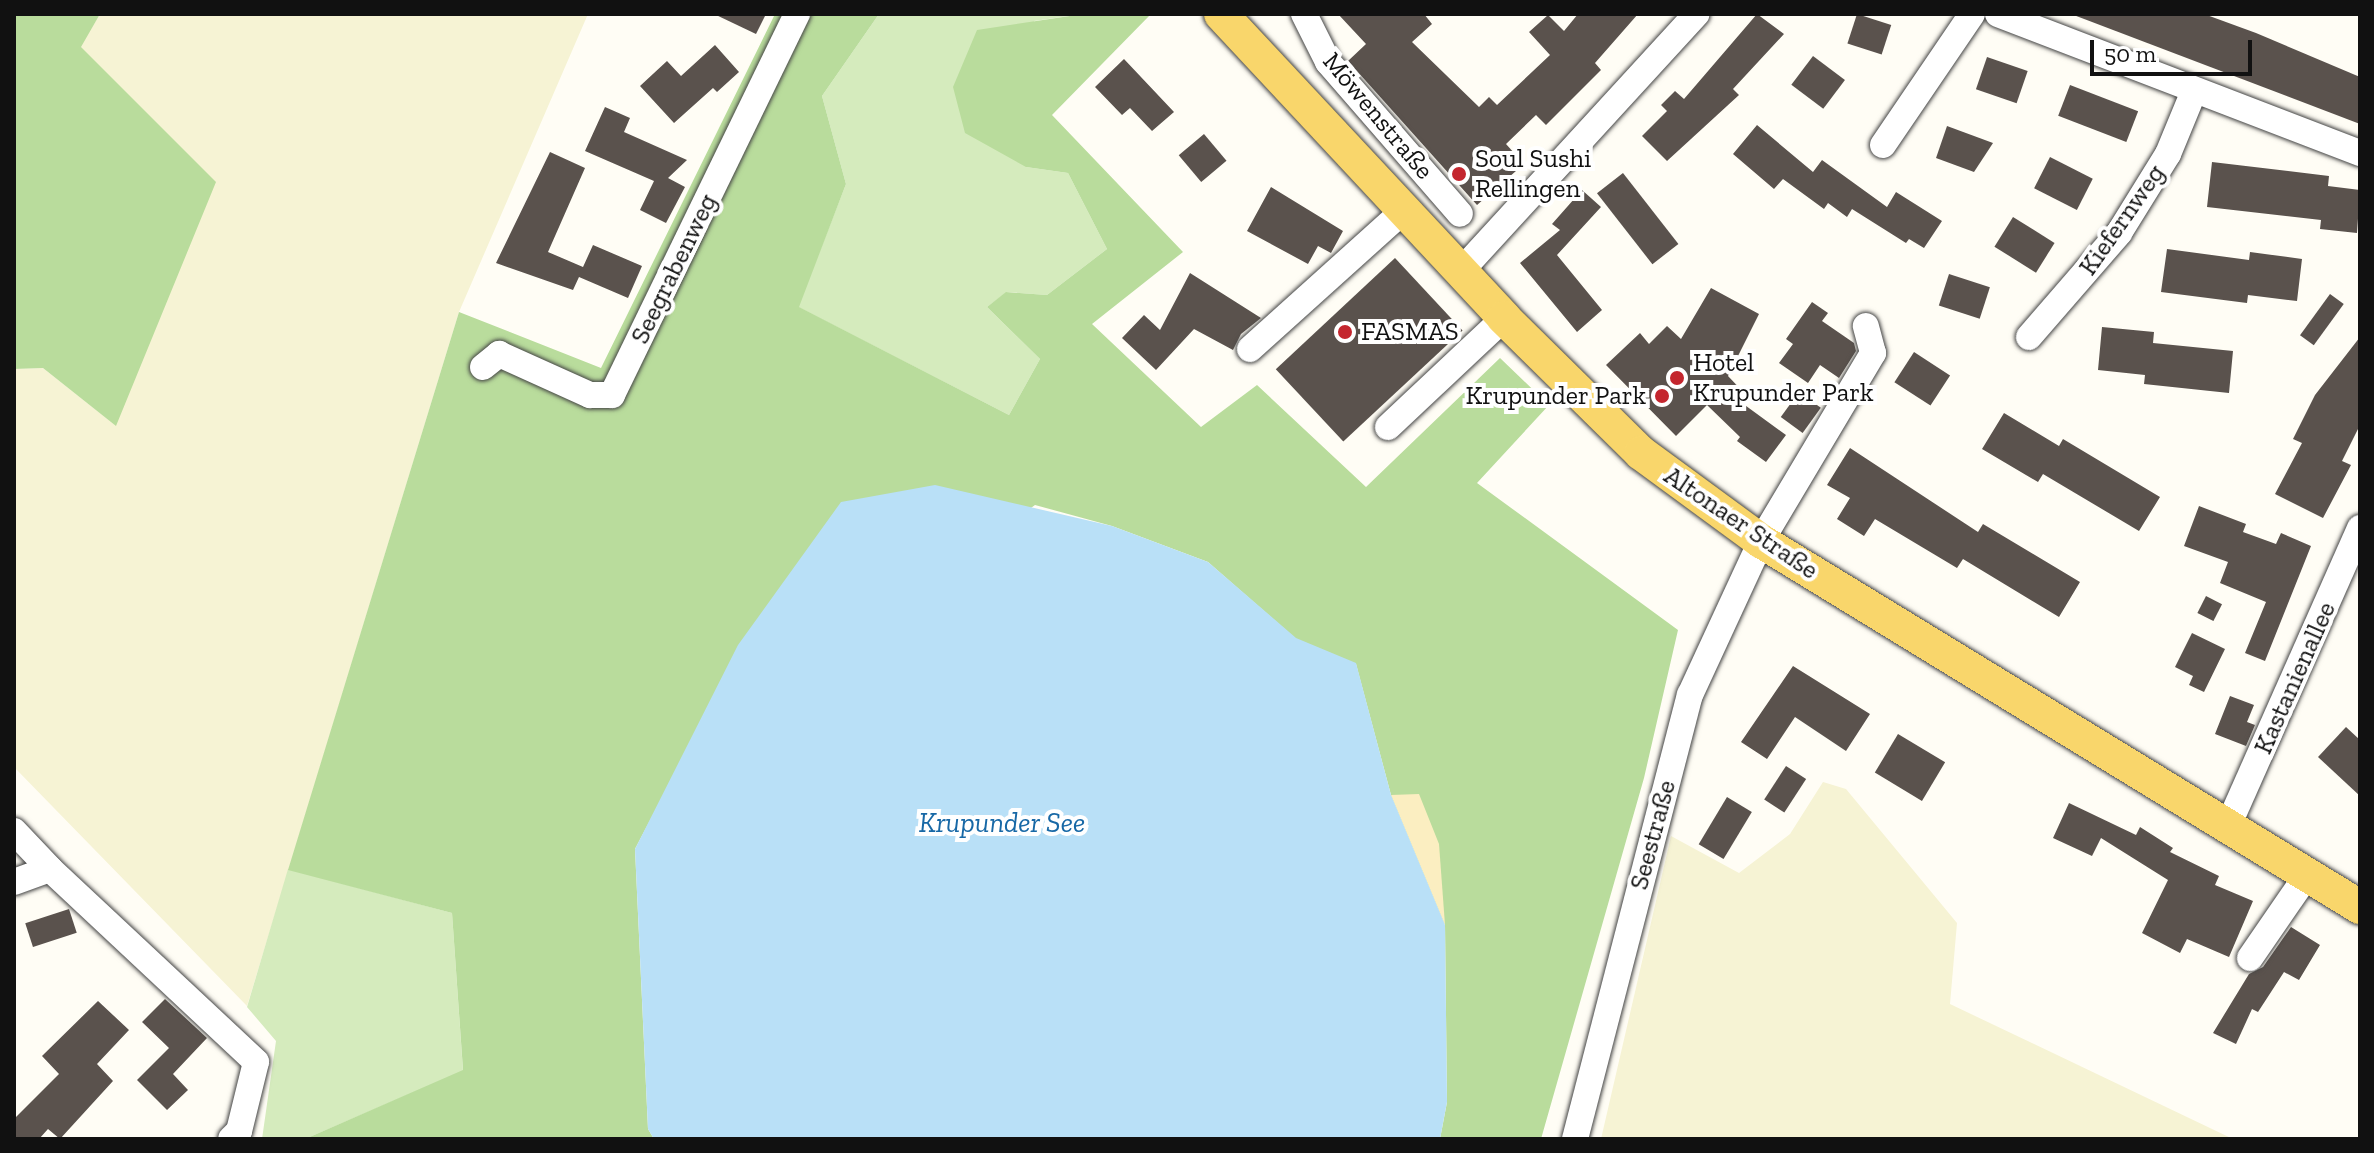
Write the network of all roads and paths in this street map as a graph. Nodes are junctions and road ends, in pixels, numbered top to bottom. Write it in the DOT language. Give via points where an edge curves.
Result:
graph roads {
  1 [pos="797,14"];
  2 [pos="1221,14"];
  3 [pos="1304,14"];
  4 [pos="1696,14"];
  5 [pos="1972,14"];
  6 [pos="1998,14"];
  7 [pos="2194,91"];
  8 [pos="1883,145"];
  9 [pos="2360,153"];
  10 [pos="1403,211"];
  11 [pos="1460,214"];
  12 [pos="1460,272"];
  13 [pos="1504,318"];
  14 [pos="1866,326"];
  15 [pos="2029,337"];
  16 [pos="1250,349"];
  17 [pos="483,367"];
  18 [pos="1388,427"];
  19 [pos="2360,528"];
  20 [pos="1761,541"];
  21 [pos="2228,826"];
  22 [pos="14,831"];
  23 [pos="50,869"];
  24 [pos="2307,875"];
  25 [pos="14,882"];
  26 [pos="2360,907"];
  27 [pos="2250,958"];
  28 [pos="231,1139"];
  29 [pos="1575,1139"];
  1 -- 17 [label="street, Seegrabenweg" via="612,395 590,395 499,354"];
  2 -- 10 [label="main road, Altonaer Straße"];
  3 -- 11 [label="street, Möwenstraße" via="1328,62"];
  4 -- 12 [label="street"];
  5 -- 8 [label="street"];
  6 -- 7 [label="street"];
  7 -- 9 [label="street"];
  7 -- 15 [label="street, Kiefernweg" via="2168,154 2119,233"];
  10 -- 12 [label="main road, Altonaer Straße"];
  10 -- 16 [label="street"];
  12 -- 13 [label="main road, Altonaer Straße"];
  13 -- 18 [label="street"];
  13 -- 20 [label="main road, Altonaer Straße" via="1641,453"];
  14 -- 20 [label="street, Seestraße" via="1873,353"];
  19 -- 21 [label="street, Kastanienallee"];
  20 -- 21 [label="main road, Altonaer Straße"];
  20 -- 29 [label="street, Seestraße" via="1690,695"];
  21 -- 24 [label="main road, Altonaer Straße"];
  22 -- 23 [label="street"];
  23 -- 25 [label="street"];
  23 -- 28 [label="street" via="256,1062 239,1131"];
  24 -- 26 [label="main road, Altonaer Straße"];
  24 -- 27 [label="street"];
}
